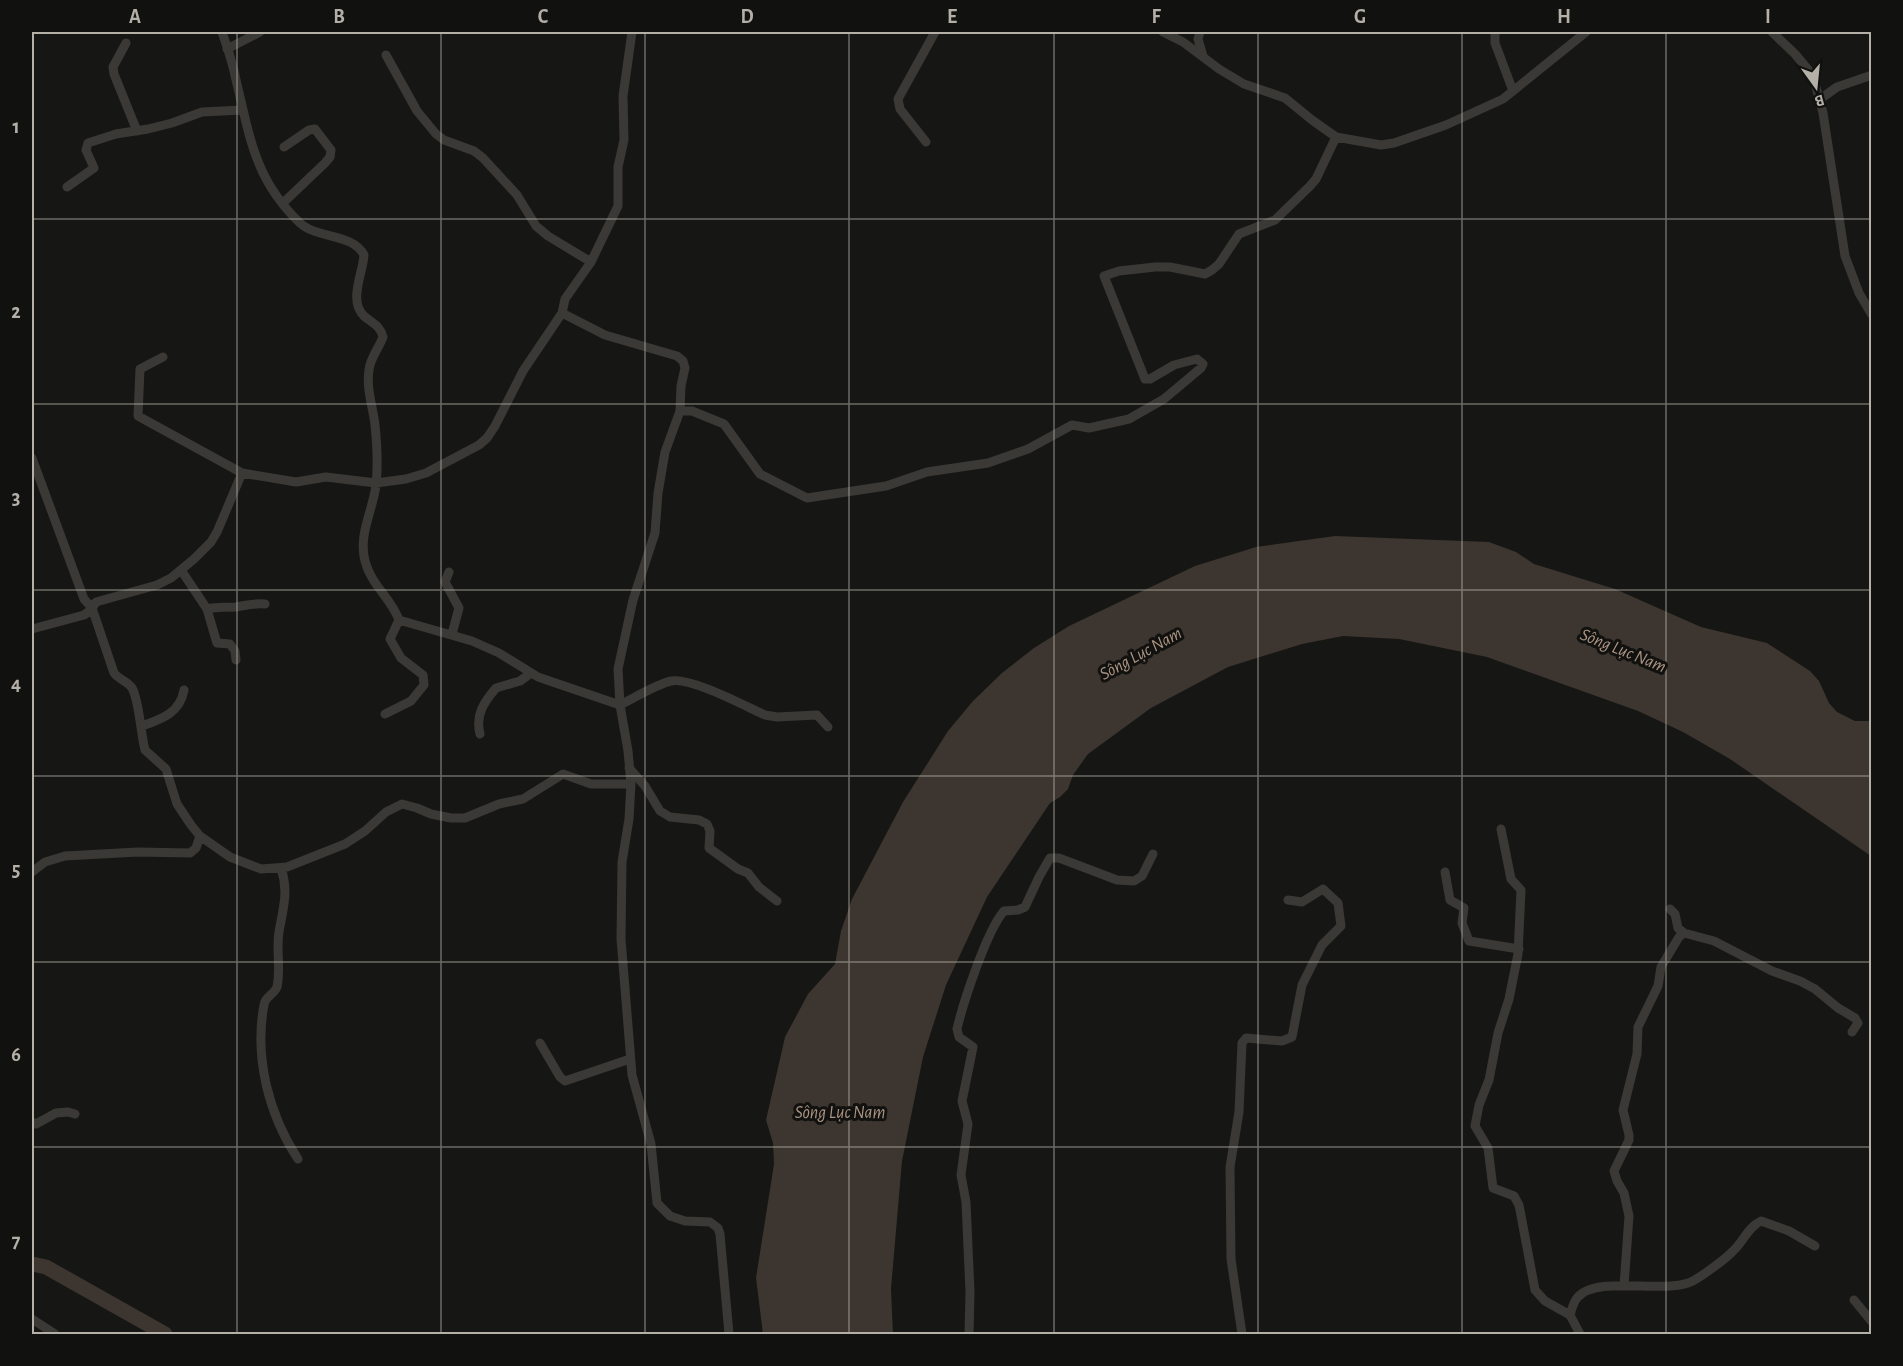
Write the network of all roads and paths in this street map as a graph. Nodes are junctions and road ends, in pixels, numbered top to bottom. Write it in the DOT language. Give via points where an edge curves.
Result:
graph roads {
  1 [pos="222,32"];
  2 [pos="260,32"];
  3 [pos="632,32"];
  4 [pos="935,32"];
  5 [pos="1163,32"];
  6 [pos="1200,32"];
  7 [pos="1495,32"];
  8 [pos="1586,32"];
  9 [pos="1772,32"];
  10 [pos="126,43"];
  11 [pos="227,49"];
  12 [pos="386,56"];
  13 [pos="1203,56"];
  14 [pos="1872,75"];
  15 [pos="1513,91"];
  16 [pos="1819,100"];
  17 [pos="242,110"];
  18 [pos="136,131"];
  19 [pos="1336,137"];
  20 [pos="926,142"];
  21 [pos="284,147"];
  22 [pos="66,187"];
  23 [pos="283,203"];
  24 [pos="591,262"];
  25 [pos="562,313"];
  26 [pos="1872,315"];
  27 [pos="163,357"];
  28 [pos="680,411"];
  29 [pos="32,458"];
  30 [pos="242,473"];
  31 [pos="376,483"];
  32 [pos="181,570"];
  33 [pos="449,572"];
  34 [pos="265,604"];
  35 [pos="92,608"];
  36 [pos="207,609"];
  37 [pos="399,620"];
  38 [pos="32,629"];
  39 [pos="452,634"];
  40 [pos="236,660"];
  41 [pos="531,673"];
  42 [pos="184,690"];
  43 [pos="620,705"];
  44 [pos="385,714"];
  45 [pos="142,726"];
  46 [pos="828,727"];
  47 [pos="480,734"];
  48 [pos="629,768"];
  49 [pos="631,784"];
  50 [pos="1501,828"];
  51 [pos="200,836"];
  52 [pos="1153,854"];
  53 [pos="281,868"];
  54 [pos="1445,872"];
  55 [pos="32,873"];
  56 [pos="1288,900"];
  57 [pos="777,901"];
  58 [pos="1670,909"];
  59 [pos="1684,933"];
  60 [pos="1519,949"];
  61 [pos="1852,1032"];
  62 [pos="540,1043"];
  63 [pos="630,1059"];
  64 [pos="75,1114"];
  65 [pos="32,1122"];
  66 [pos="298,1159"];
  67 [pos="1815,1246"];
  68 [pos="1624,1286"];
  69 [pos="1854,1300"];
  70 [pos="1570,1315"];
  71 [pos="32,1319"];
  72 [pos="1872,1322"];
  73 [pos="55,1335"];
  74 [pos="729,1335"];
  75 [pos="969,1335"];
  76 [pos="1242,1335"];
  77 [pos="1580,1335"];
  1 -- 11 [label="street"];
  2 -- 11 [label="street"];
  3 -- 24 [label="street" via="623,96 618,206"];
  4 -- 20 [label="street" via="898,99 900,109"];
  5 -- 13 [label="street"];
  6 -- 13 [label="street"];
  7 -- 15 [label="street" via="1495,43"];
  8 -- 15 [label="street"];
  9 -- 16 [label="street" via="1810,72"];
  10 -- 18 [label="street" via="113,67"];
  11 -- 17 [label="street"];
  12 -- 24 [label="street" via="417,111 436,134 483,158 517,195 536,226"];
  13 -- 19 [label="street" via="1244,84 1285,98"];
  14 -- 16 [label="street" via="1837,87"];
  15 -- 19 [label="street" via="1446,125 1394,143 1380,145"];
  16 -- 26 [label="street" via="1845,256"];
  17 -- 18 [label="street" via="202,112"];
  17 -- 23 [label="street" via="255,157"];
  18 -- 22 [label="street" via="88,143 86,150 94,168"];
  19 -- 28 [label="street" via="1310,186 1275,220 1239,234 1212,270 1205,273 1155,267 1104,276 1145,378 1185,361 1197,359 1203,364 1164,399 1136,417 1089,428 1072,425 1028,449 988,463 927,472 886,486 807,498 760,474 724,424 692,411"];
  21 -- 23 [label="street" via="315,129 330,145 331,154"];
  23 -- 31 [label="street" via="304,226 354,245 364,255 358,307 383,337 369,372"];
  24 -- 25 [label="street" via="568,293"];
  25 -- 28 [label="street" via="605,335 681,358 685,368"];
  25 -- 31 [label="street" via="523,371 487,438 419,477"];
  27 -- 30 [label="street" via="140,369 138,416"];
  28 -- 43 [label="street" via="665,452 655,533 623,643 618,669"];
  29 -- 35 [label="street" via="84,599"];
  30 -- 31 [label="street" via="296,482 326,477"];
  30 -- 32 [label="street" via="211,542"];
  31 -- 37 [label="street" via="363,542 364,558 371,577 394,605"];
  32 -- 35 [label="street" via="157,585 98,601"];
  32 -- 36 [label="street"];
  33 -- 39 [label="street" via="445,582 459,608"];
  34 -- 36 [label="street"];
  35 -- 38 [label="street" via="84,615"];
  35 -- 45 [label="street" via="114,673 133,688"];
  36 -- 40 [label="street" via="217,643 230,644"];
  37 -- 39 [label="street"];
  37 -- 44 [label="street" via="391,635 392,644 423,675 424,685 411,701"];
  39 -- 41 [label="street" via="490,649"];
  41 -- 43 [label="street"];
  41 -- 47 [label="street" via="520,681 496,688 489,696 478,716"];
  42 -- 45 [label="street" via="177,708"];
  43 -- 46 [label="street" via="668,682 681,681 765,715 817,715"];
  43 -- 48 [label="street"];
  45 -- 51 [label="street" via="145,750 166,769 177,804"];
  48 -- 49 [label="street"];
  48 -- 57 [label="street" via="660,811 670,817 707,824 709,848 748,873"];
  49 -- 53 [label="street" via="591,784 563,774 522,799 458,819 402,804 345,844"];
  49 -- 63 [label="street" via="622,861 621,920"];
  50 -- 60 [label="street" via="1511,879 1521,890"];
  51 -- 53 [label="street" via="252,867"];
  51 -- 55 [label="street" via="190,853 65,856 45,862"];
  52 -- 75 [label="street" via="1142,876 1134,881 1117,880 1050,858 1025,907 1004,911 987,943 957,1029 959,1036 973,1047 962,1101 968,1124 961,1175 966,1202"];
  53 -- 66 [label="street" via="286,887 276,990 264,1002 260,1050 281,1128"];
  54 -- 60 [label="street" via="1450,900 1464,908 1462,923 1469,941"];
  56 -- 76 [label="street" via="1302,902 1323,889 1337,901 1341,927 1322,945 1302,985 1292,1037 1281,1041 1246,1038 1242,1043 1239,1112 1230,1167 1231,1259"];
  58 -- 59 [label="street"];
  59 -- 61 [label="street" via="1714,941 1815,989 1856,1018 1858,1023"];
  59 -- 68 [label="street" via="1661,967 1658,986 1638,1027 1637,1054 1623,1110 1629,1140 1614,1172 1629,1216"];
  60 -- 70 [label="street" via="1489,1080 1474,1126 1488,1148 1492,1188 1514,1196 1519,1205 1535,1290 1545,1302"];
  62 -- 63 [label="street" via="565,1081"];
  63 -- 74 [label="street" via="633,1084 651,1144 659,1207 677,1219 710,1222 718,1228"];
  64 -- 65 [label="street" via="61,1112 36,1124"];
  67 -- 68 [label="street" via="1790,1231 1761,1221 1731,1253 1690,1283"];
  68 -- 70 [label="street" via="1587,1291 1578,1298"];
  69 -- 72 [label="street"];
  70 -- 77 [label="street"];
  71 -- 73 [label="street"];
}
